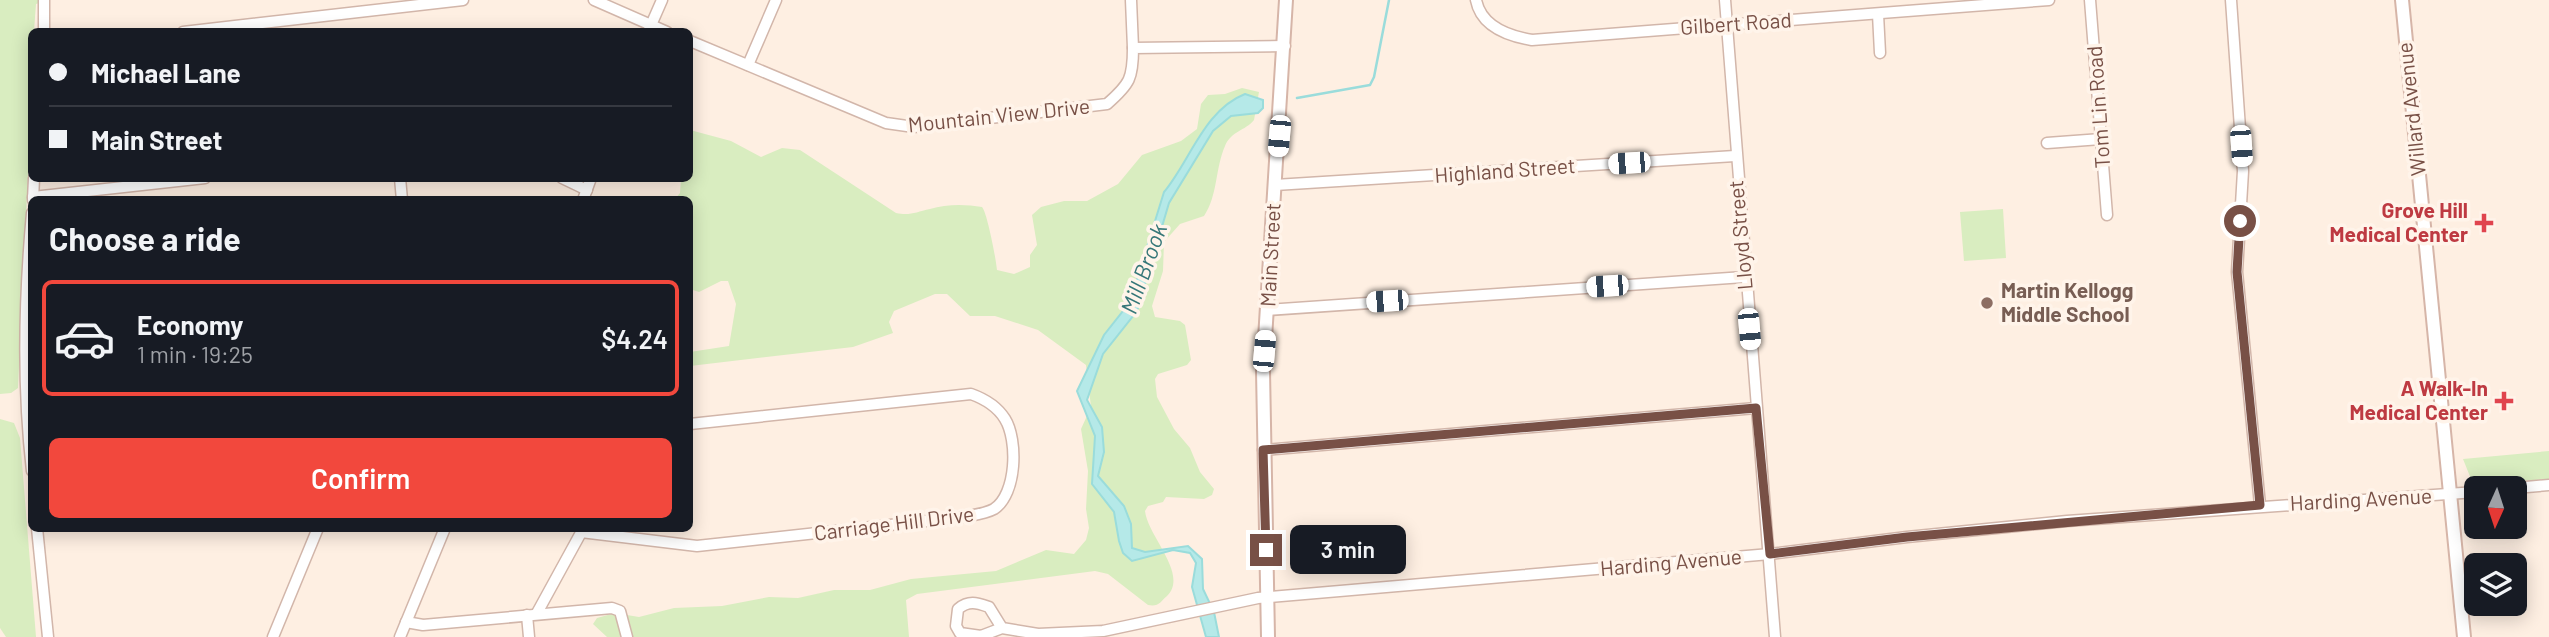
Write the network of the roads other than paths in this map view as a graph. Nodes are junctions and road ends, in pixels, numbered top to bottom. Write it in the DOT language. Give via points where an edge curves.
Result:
graph roads {
  1 [pos="44,0"];
  2 [pos="463,0"];
  3 [pos="594,0"];
  4 [pos="662,0"];
  5 [pos="776,0"];
  6 [pos="1132,0"];
  7 [pos="1286,0"];
  8 [pos="1725,0"];
  9 [pos="2049,0"];
  10 [pos="2090,0"];
  11 [pos="2231,0"];
  12 [pos="2402,0"];
  13 [pos="1476,3"];
  14 [pos="1878,14"];
  15 [pos="1727,24"];
  16 [pos="44,28"];
  17 [pos="218,28"];
  18 [pos="650,28"];
  19 [pos="693,42"];
  20 [pos="1285,46"];
  21 [pos="1133,48"];
  22 [pos="1880,52"];
  23 [pos="748,65"];
  24 [pos="2101,139"];
  25 [pos="2047,142"];
  26 [pos="1735,156"];
  27 [pos="171,182"];
  28 [pos="567,182"];
  29 [pos="1275,185"];
  30 [pos="585,195"];
  31 [pos="50,196"];
  32 [pos="2107,215"];
  33 [pos="28,255"];
  34 [pos="1744,277"];
  35 [pos="1268,310"];
  36 [pos="28,355"];
  37 [pos="1756,408"];
  38 [pos="693,424"];
  39 [pos="28,435"];
  40 [pos="1263,450"];
  41 [pos="2549,485"];
  42 [pos="2527,487"];
  43 [pos="2464,493"];
  44 [pos="2450,495"];
  45 [pos="2260,505"];
  46 [pos="37,532"];
  47 [pos="316,532"];
  48 [pos="443,532"];
  49 [pos="581,532"];
  50 [pos="590,532"];
  51 [pos="1770,554"];
  52 [pos="1267,597"];
  53 [pos="532,614"];
  54 [pos="406,622"];
  55 [pos="1002,628"];
  56 [pos="48,637"];
  57 [pos="273,637"];
  58 [pos="400,637"];
  59 [pos="529,637"];
  60 [pos="627,637"];
  61 [pos="1268,637"];
  62 [pos="1775,637"];
  63 [pos="2464,637"];
  1 -- 16 [label="street"];
  2 -- 17 [label="street"];
  3 -- 18 [label="street"];
  4 -- 18 [label="street"];
  5 -- 23 [label="street"];
  6 -- 21 [label="street, Mountain View Drive"];
  7 -- 20 [label="main road, Main Street"];
  8 -- 15 [label="street, Lloyd Street"];
  9 -- 14 [label="street, Gilbert Road"];
  10 -- 24 [label="street, Tom Lin Road"];
  11 -- 45 [label="street" via="2243,171 2237,272"];
  12 -- 44 [label="main road, Willard Avenue"];
  13 -- 15 [label="street, Gilbert Road" via="1500,31 1532,40"];
  14 -- 15 [label="street, Gilbert Road"];
  14 -- 22 [label="street"];
  15 -- 26 [label="street, Lloyd Street"];
  19 -- 23 [label="street, Mountain View Drive"];
  20 -- 21 [label="street"];
  20 -- 29 [label="main road, Main Street"];
  21 -- 23 [label="street, Mountain View Drive" via="1133,72 1107,104 914,127 886,124"];
  24 -- 25 [label="street"];
  24 -- 32 [label="street, Tom Lin Road"];
  26 -- 29 [label="street, Highland Street"];
  26 -- 34 [label="street, Lloyd Street"];
  27 -- 31 [label="street"];
  28 -- 30 [label="street"];
  29 -- 35 [label="main road, Main Street"];
  33 -- 36 [label="street"];
  34 -- 35 [label="street"];
  34 -- 37 [label="street, Lloyd Street"];
  35 -- 40 [label="main road, Main Street"];
  36 -- 39 [label="street" via="23,391"];
  37 -- 40 [label="street"];
  37 -- 51 [label="street, Lloyd Street"];
  38 -- 50 [label="street, Carriage Hill Drive" via="971,394 984,399 1007,421 1014,474 1005,498 995,508 963,517 697,546"];
  40 -- 52 [label="main road, Main Street"];
  41 -- 42 [label="street"];
  43 -- 44 [label="street, Harding Avenue"];
  44 -- 45 [label="street, Harding Avenue"];
  44 -- 63 [label="main road, Willard Avenue"];
  45 -- 51 [label="street, Harding Avenue" via="1920,535"];
  46 -- 56 [label="street"];
  47 -- 57 [label="street"];
  48 -- 54 [label="street"];
  49 -- 53 [label="street, Carriage Hill Drive"];
  51 -- 52 [label="street, Harding Avenue"];
  51 -- 62 [label="street, Lloyd Street"];
  52 -- 55 [label="street, Harding Avenue" via="1103,631 1038,634"];
  52 -- 61 [label="main road, Main Street"];
  53 -- 54 [label="street" via="423,625"];
  53 -- 59 [label="street"];
  53 -- 60 [label="street" via="612,608 620,611"];
  54 -- 58 [label="street"];
  55 -- 55 [label="street" via="989,607 975,602 958,608 960,633 981,636"];
}
